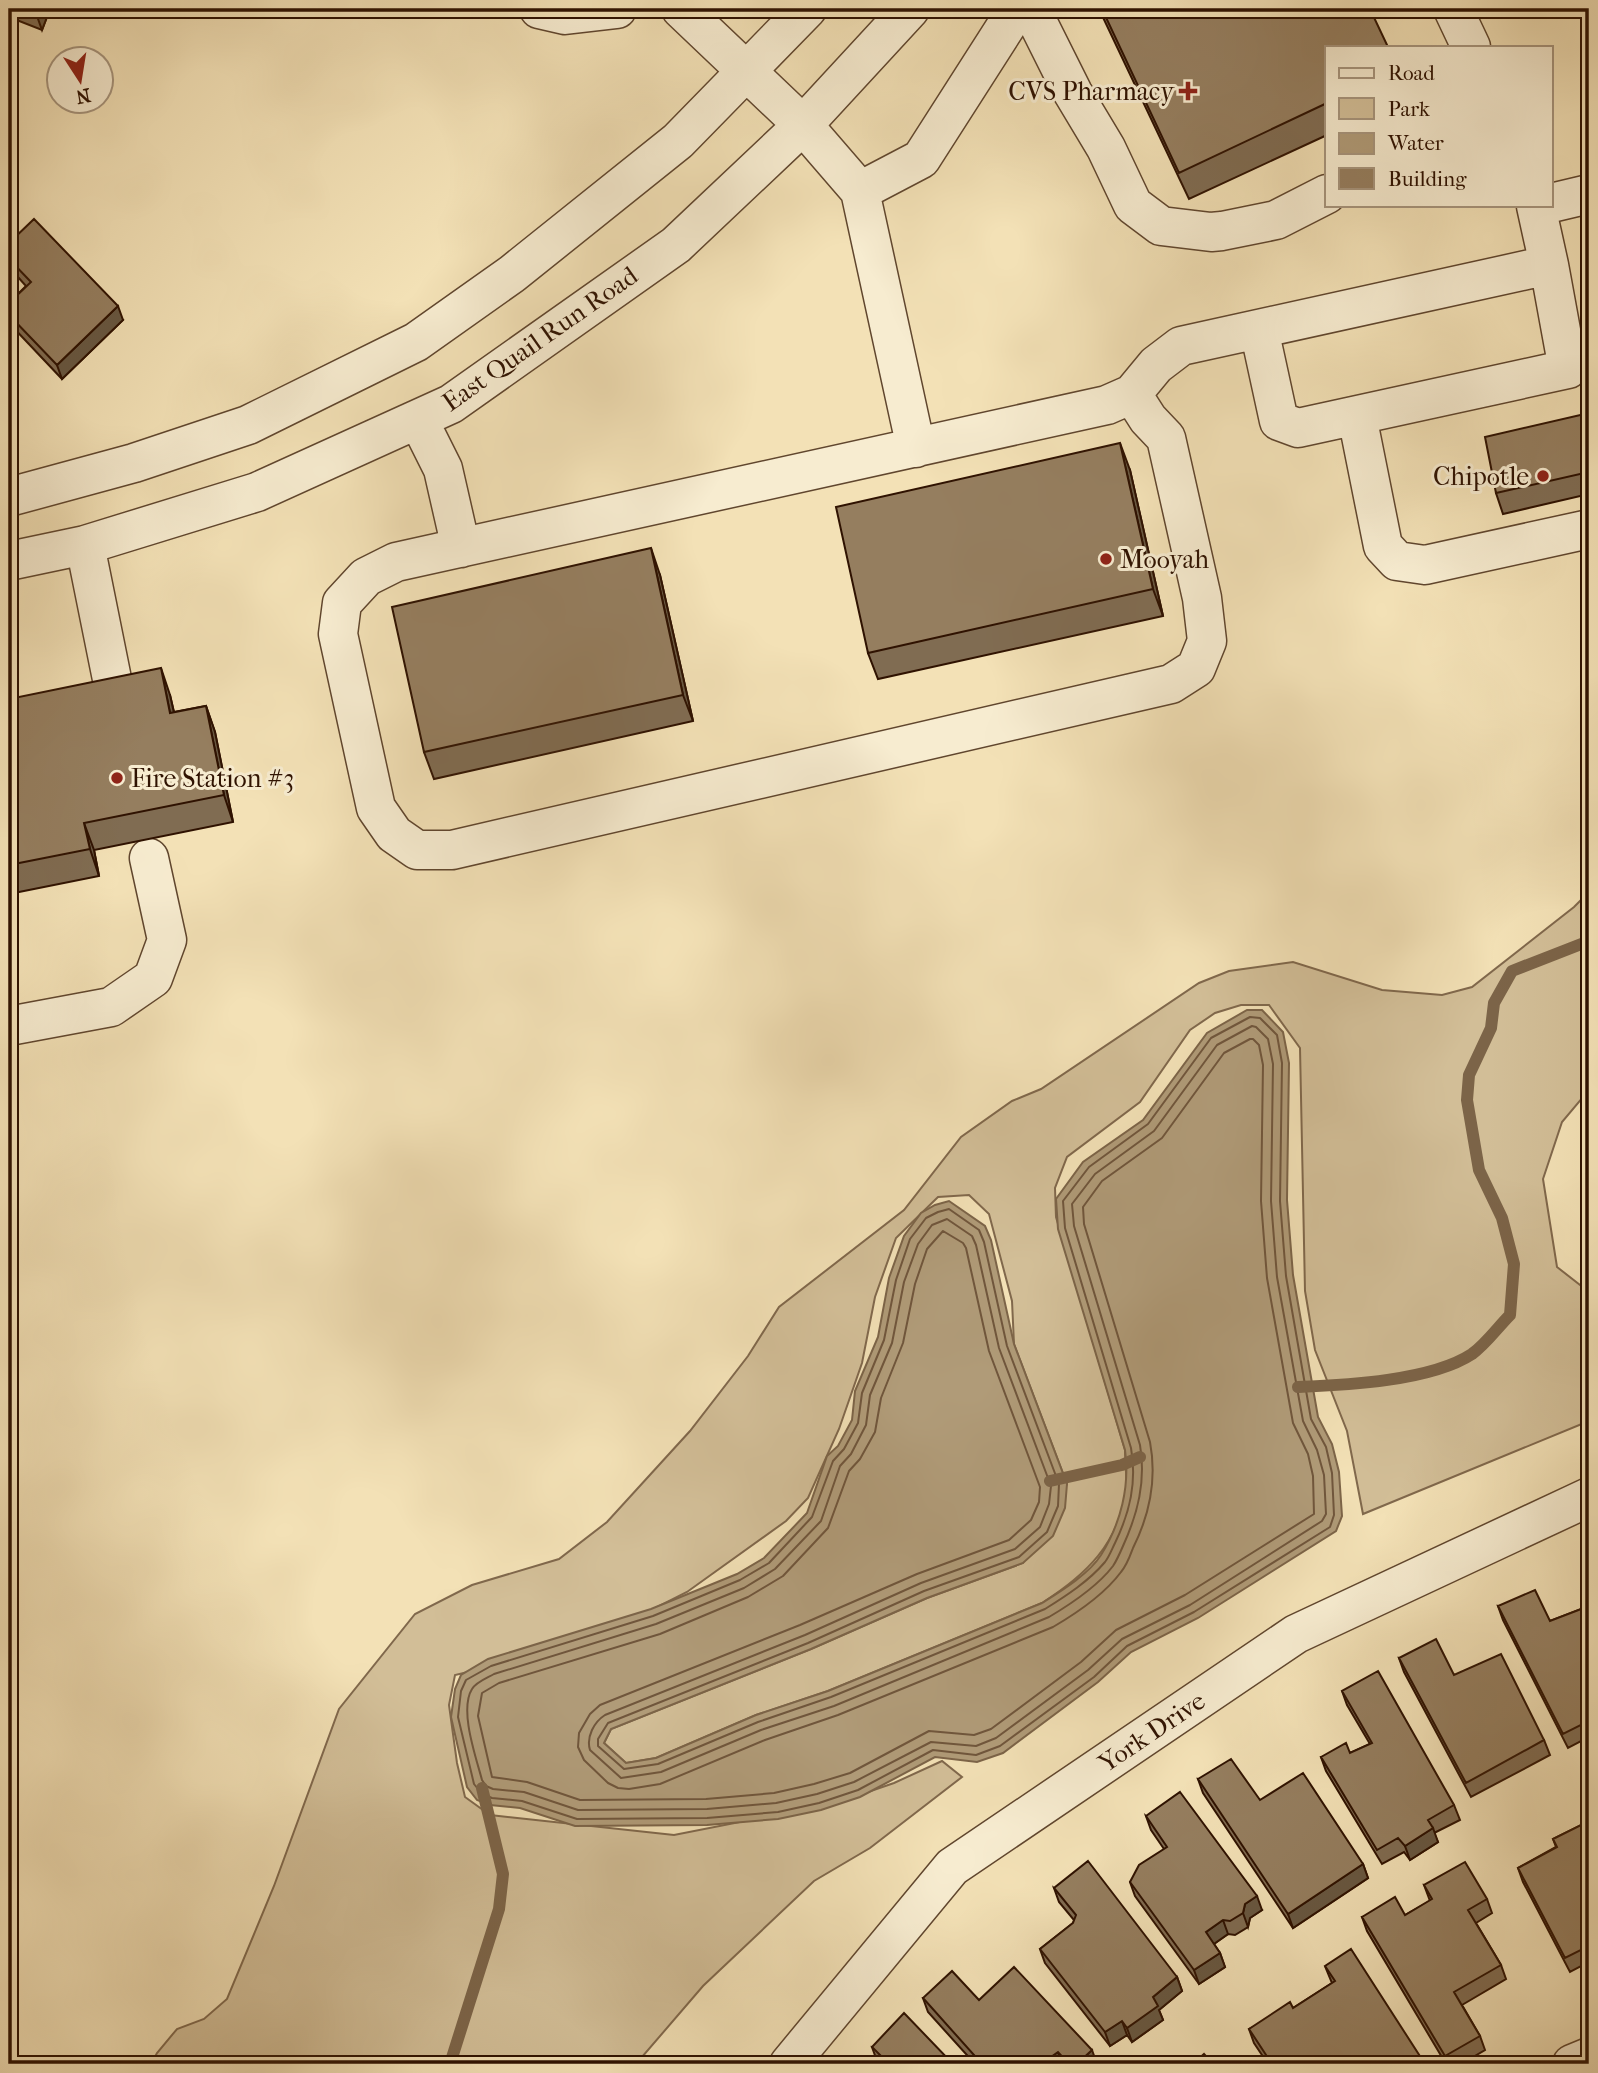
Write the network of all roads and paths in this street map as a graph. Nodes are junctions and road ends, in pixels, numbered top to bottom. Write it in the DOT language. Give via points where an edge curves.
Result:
graph roads {
  1 [pos="539,9"];
  2 [pos="617,9"];
  3 [pos="681,9"];
  4 [pos="807,9"];
  5 [pos="910,9"];
  6 [pos="1017,9"];
  7 [pos="1031,9"];
  8 [pos="1453,9"];
  9 [pos="1471,46"];
  10 [pos="746,72"];
  11 [pos="803,125"];
  12 [pos="860,191"];
  13 [pos="1589,194"];
  14 [pos="1325,195"];
  15 [pos="1552,202"];
  16 [pos="1541,206"];
  17 [pos="1549,265"];
  18 [pos="1259,329"];
  19 [pos="1579,368"];
  20 [pos="1132,394"];
  21 [pos="1357,416"];
  22 [pos="418,419"];
  23 [pos="916,448"];
  24 [pos="9,497"];
  25 [pos="1589,529"];
  26 [pos="85,545"];
  27 [pos="461,548"];
  28 [pos="9,561"];
  29 [pos="116,699"];
  30 [pos="149,858"];
  31 [pos="9,1026"];
  32 [pos="1589,1497"];
  33 [pos="1589,2057"];
  34 [pos="789,2064"];
  35 [pos="1572,2064"];
  1 -- 2 [label="street" via="565,15"];
  3 -- 10 [label="street"];
  4 -- 10 [label="street"];
  5 -- 11 [label="street, East Quail Run Road"];
  6 -- 12 [label="street" via="921,159"];
  7 -- 14 [label="street" via="1133,205 1161,226 1222,231 1276,220"];
  8 -- 9 [label="street"];
  10 -- 11 [label="street"];
  10 -- 24 [label="street" via="678,141 512,274 416,342 248,425 134,463"];
  11 -- 12 [label="street"];
  11 -- 22 [label="street, East Quail Run Road" via="676,245 450,404"];
  12 -- 23 [label="street"];
  13 -- 15 [label="street"];
  16 -- 17 [label="street"];
  17 -- 18 [label="street"];
  17 -- 19 [label="street"];
  18 -- 20 [label="street" via="1181,346 1156,365"];
  18 -- 21 [label="street" via="1279,421 1298,428"];
  19 -- 21 [label="street"];
  20 -- 23 [label="street" via="1107,405"];
  20 -- 27 [label="street" via="1166,438 1202,598 1207,641 1196,668 1171,684 453,850 417,850 394,834 376,808 338,634 342,603 366,577 396,562"];
  21 -- 25 [label="street" via="1383,546 1397,561 1425,565"];
  22 -- 26 [label="street, East Quail Run Road" via="257,492"];
  22 -- 27 [label="street" via="443,469"];
  23 -- 27 [label="street"];
  26 -- 28 [label="street, East Quail Run Road"];
  26 -- 29 [label="street"];
  30 -- 31 [label="street" via="167,940 153,978 111,1007"];
  32 -- 34 [label="street, York Drive" via="1296,1634 951,1867"];
  33 -- 35 [label="street"];
}
